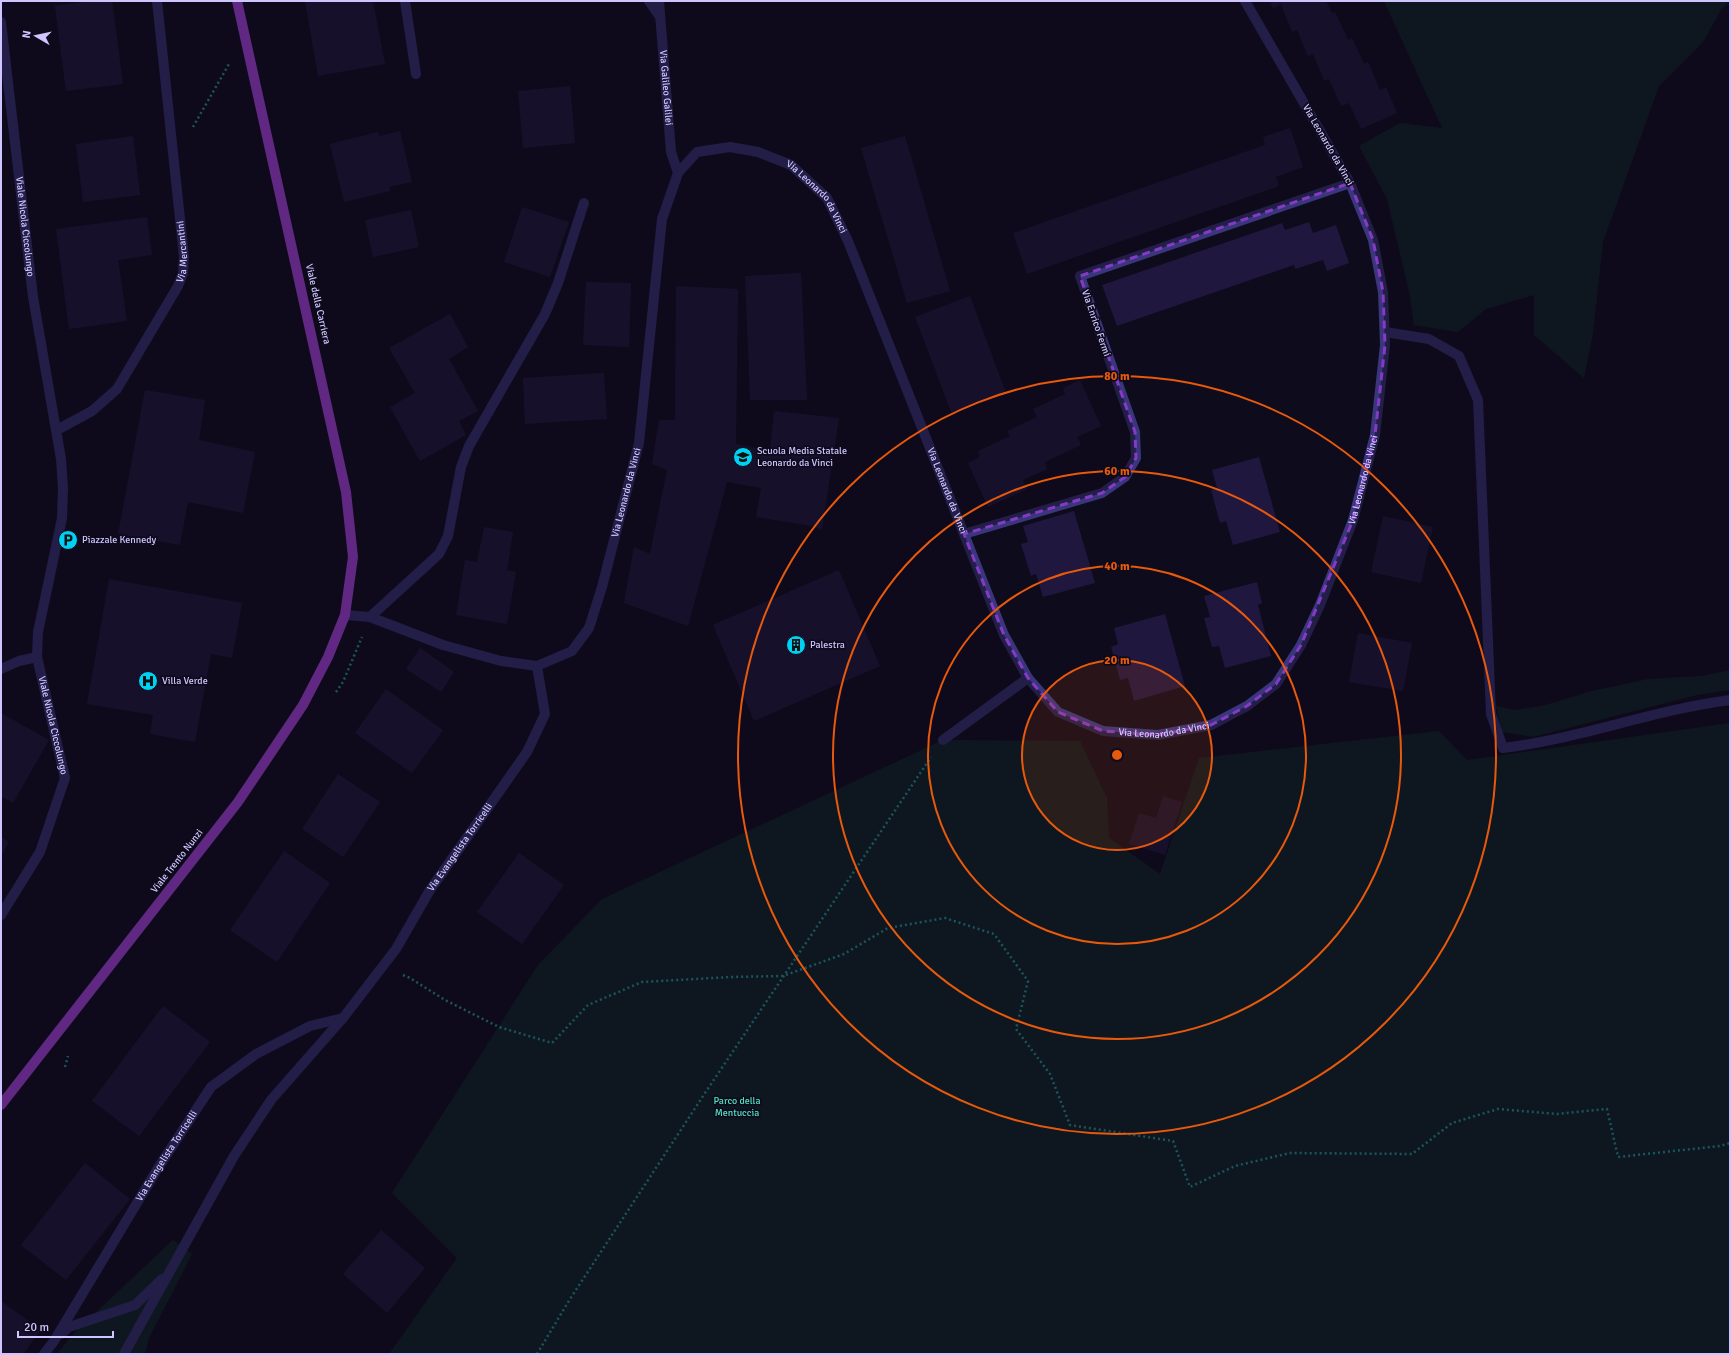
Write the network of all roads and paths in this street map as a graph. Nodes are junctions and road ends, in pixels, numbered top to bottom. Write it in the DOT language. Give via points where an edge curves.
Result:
graph roads {
  1 [pos="157,1"];
  2 [pos="237,1"];
  3 [pos="405,1"];
  4 [pos="649,1"];
  5 [pos="659,1"];
  6 [pos="1244,1"];
  7 [pos="660,17"];
  8 [pos="1,22"];
  9 [pos="244,36"];
  10 [pos="416,74"];
  11 [pos="174,161"];
  12 [pos="678,173"];
  13 [pos="1350,183"];
  14 [pos="584,203"];
  15 [pos="1385,332"];
  16 [pos="57,430"];
  17 [pos="964,534"];
  18 [pos="345,615"];
  19 [pos="370,618"];
  20 [pos="37,658"];
  21 [pos="537,666"];
  22 [pos="1,669"];
  23 [pos="1028,678"];
  24 [pos="1730,700"];
  25 [pos="942,740"];
  26 [pos="1,914"];
  27 [pos="381,969"];
  28 [pos="783,976"];
  29 [pos="343,1018"];
  30 [pos="1,1105"];
  31 [pos="1730,1143"];
  32 [pos="190,1236"];
  33 [pos="54,1341"];
  34 [pos="44,1354"];
  35 [pos="124,1354"];
  36 [pos="538,1354"];
  1 -- 11 [label="street, Via Mercantini"];
  2 -- 9 [label="main road, Viale della Carriera"];
  3 -- 10 [label="street"];
  4 -- 7 [label="street"];
  5 -- 7 [label="street, Via Galileo Galilei"];
  6 -- 13 [label="street, Via Leonardo da Vinci"];
  7 -- 12 [label="street, Via Galileo Galilei" via="671,152"];
  8 -- 16 [label="street, Viale Nicola Ciccolungo" via="33,297"];
  9 -- 11 [label="path"];
  9 -- 18 [label="main road, Viale della Carriera" via="288,223 346,492 353,557"];
  11 -- 16 [label="street, Via Mercantini" via="184,257 183,273 178,286 117,389 92,411"];
  12 -- 17 [label="street, Via Leonardo da Vinci" via="697,152 730,147 758,152 791,165 827,198 848,241"];
  12 -- 21 [label="street, Via Leonardo da Vinci" via="662,219 639,443 602,588 589,628 572,651"];
  13 -- 15 [label="street, Via Leonardo da Vinci" via="1373,240 1383,292"];
  13 -- 17 [label="street, Via Enrico Fermi" via="1080,276 1135,432 1136,458 1125,477 1102,493"];
  14 -- 19 [label="street" via="545,314 469,446 461,467 448,536 439,554"];
  15 -- 23 [label="street, Via Leonardo da Vinci" via="1375,435 1353,520 1317,612 1301,645 1276,684 1247,706 1211,725 1158,735 1103,731 1058,712"];
  15 -- 24 [label="street" via="1429,340 1459,356 1478,400 1491,714 1502,748 1528,745 1622,722"];
  16 -- 20 [label="street" via="63,488 62,518 38,632"];
  17 -- 23 [label="street, Via Leonardo da Vinci" via="1004,635"];
  18 -- 19 [label="street"];
  18 -- 30 [label="main road, Viale Trento Nunzi" via="328,657 303,705 238,802"];
  19 -- 21 [label="street" via="501,661"];
  20 -- 22 [label="street" via="19,661"];
  20 -- 26 [label="street, Viale Nicola Ciccolungo" via="65,778 40,852"];
  21 -- 27 [label="street, Via Evangelista Torricelli" via="544,714 527,752 434,884 396,950"];
  23 -- 25 [label="street"];
  25 -- 28 [label="path"];
  27 -- 28 [label="path" via="410,978 445,1000 499,1027 552,1043 588,1005 642,982"];
  27 -- 29 [label="street, Via Evangelista Torricelli"];
  28 -- 31 [label="path" via="844,954 888,928 945,918 994,934 1028,981 1016,1029 1050,1074 1070,1125 1173,1141 1190,1187 1234,1166 1290,1153 1412,1154 1452,1123 1498,1109 1557,1114 1607,1109 1618,1157"];
  28 -- 36 [label="path" via="574,1293"];
  29 -- 32 [label="street, Via Evangelista Torricelli" via="271,1100 234,1156"];
  29 -- 33 [label="street, Via Evangelista Torricelli" via="310,1026 256,1054 211,1087 158,1168"];
  32 -- 33 [label="street" via="161,1280 135,1305 69,1326"];
  32 -- 35 [label="street, Via Evangelista Torricelli"];
  33 -- 34 [label="street, Via Evangelista Torricelli"];
}
